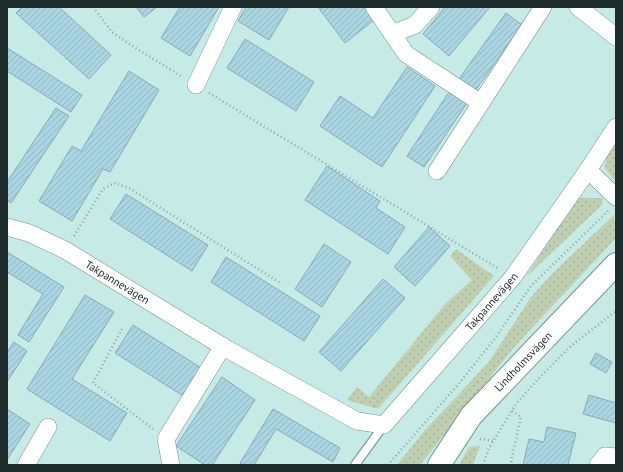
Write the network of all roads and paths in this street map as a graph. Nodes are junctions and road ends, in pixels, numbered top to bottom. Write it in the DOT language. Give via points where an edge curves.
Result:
graph roads {
  1 [pos="93,7"];
  2 [pos="233,7"];
  3 [pos="374,7"];
  4 [pos="431,7"];
  5 [pos="543,7"];
  6 [pos="578,7"];
  7 [pos="392,34"];
  8 [pos="616,37"];
  9 [pos="196,85"];
  10 [pos="481,103"];
  11 [pos="616,127"];
  12 [pos="588,170"];
  13 [pos="437,171"];
  14 [pos="613,203"];
  15 [pos="7,227"];
  16 [pos="65,250"];
  17 [pos="616,264"];
  18 [pos="513,277"];
  19 [pos="282,284"];
  20 [pos="531,286"];
  21 [pos="616,311"];
  22 [pos="122,329"];
  23 [pos="222,346"];
  24 [pos="512,411"];
  25 [pos="384,426"];
  26 [pos="48,427"];
  27 [pos="166,439"];
  28 [pos="616,457"];
  29 [pos="26,465"];
  30 [pos="171,465"];
  31 [pos="355,465"];
  32 [pos="388,465"];
  33 [pos="439,465"];
  34 [pos="483,465"];
  35 [pos="512,465"];
  36 [pos="598,465"];
  1 -- 9 [label="path" via="112,32"];
  2 -- 9 [label="street"];
  3 -- 7 [label="street"];
  4 -- 7 [label="street" via="416,25"];
  5 -- 10 [label="street"];
  6 -- 8 [label="street"];
  7 -- 10 [label="street" via="406,54"];
  9 -- 18 [label="path"];
  10 -- 13 [label="street"];
  11 -- 12 [label="street, Takpannevägen"];
  12 -- 14 [label="street"];
  12 -- 18 [label="street, Takpannevägen"];
  14 -- 20 [label="path"];
  15 -- 16 [label="street, Takpannevägen" via="29,233"];
  16 -- 19 [label="path" via="103,189 114,183 129,188"];
  16 -- 23 [label="street, Takpannevägen"];
  17 -- 33 [label="main road, Lindholmsvägen" via="471,416"];
  18 -- 20 [label="path"];
  18 -- 25 [label="street, Takpannevägen"];
  20 -- 32 [label="path" via="462,380"];
  21 -- 24 [label="path" via="572,345 538,379"];
  22 -- 27 [label="path" via="93,384"];
  23 -- 25 [label="street, Takpannevägen" via="357,421"];
  23 -- 27 [label="street"];
  24 -- 34 [label="path" via="489,448"];
  24 -- 35 [label="path" via="521,418"];
  25 -- 31 [label="lane, Takpannevägen"];
  26 -- 29 [label="street"];
  27 -- 30 [label="street"];
  28 -- 36 [label="street" via="606,456"];
}
